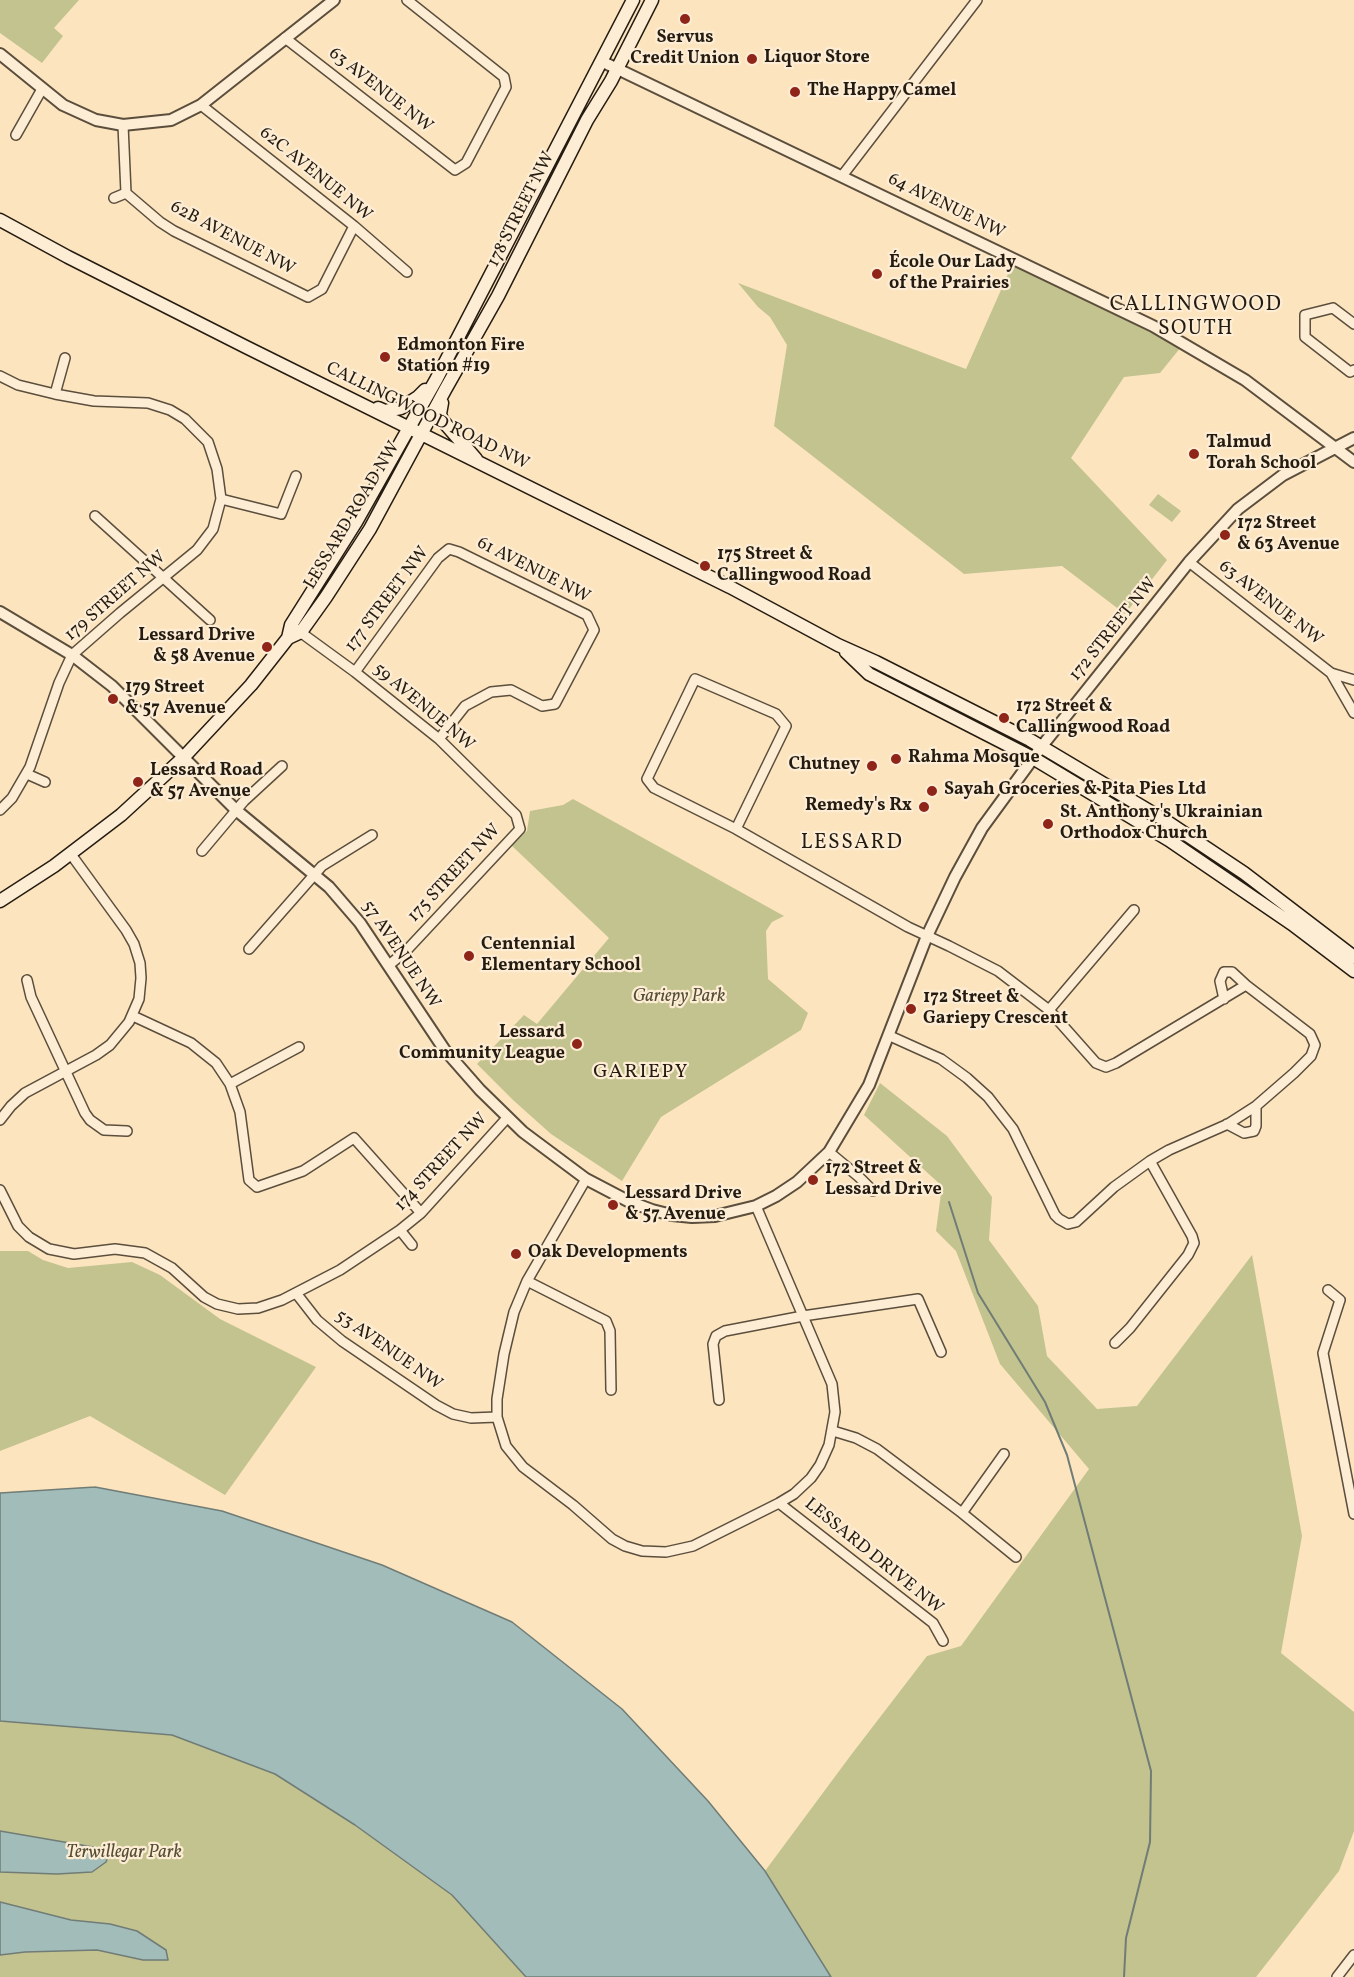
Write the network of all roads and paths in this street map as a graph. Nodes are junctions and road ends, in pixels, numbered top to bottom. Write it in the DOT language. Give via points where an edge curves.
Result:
graph roads {
  1 [pos="334,0"];
  2 [pos="407,0"];
  3 [pos="633,0"];
  4 [pos="652,0"];
  5 [pos="977,0"];
  6 [pos="285,38"];
  7 [pos="0,54"];
  8 [pos="603,62"];
  9 [pos="617,69"];
  10 [pos="42,89"];
  11 [pos="201,105"];
  12 [pos="123,125"];
  13 [pos="16,135"];
  14 [pos="842,176"];
  15 [pos="126,193"];
  16 [pos="114,198"];
  17 [pos="0,220"];
  18 [pos="354,226"];
  19 [pos="407,272"];
  20 [pos="1354,324"];
  21 [pos="65,358"];
  22 [pos="1354,370"];
  23 [pos="0,376"];
  24 [pos="437,378"];
  25 [pos="445,390"];
  26 [pos="55,394"];
  27 [pos="358,402"];
  28 [pos="408,428"];
  29 [pos="422,435"];
  30 [pos="1354,438"];
  31 [pos="1336,448"];
  32 [pos="1354,462"];
  33 [pos="482,464"];
  34 [pos="296,476"];
  35 [pos="221,499"];
  36 [pos="95,516"];
  37 [pos="449,549"];
  38 [pos="1189,562"];
  39 [pos="163,576"];
  40 [pos="0,612"];
  41 [pos="210,620"];
  42 [pos="296,628"];
  43 [pos="838,645"];
  44 [pos="72,655"];
  45 [pos="355,672"];
  46 [pos="1331,673"];
  47 [pos="1354,680"];
  48 [pos="1354,713"];
  49 [pos="439,739"];
  50 [pos="1042,746"];
  51 [pos="183,758"];
  52 [pos="1033,758"];
  53 [pos="282,766"];
  54 [pos="27,774"];
  55 [pos="45,782"];
  56 [pos="0,810"];
  57 [pos="236,810"];
  58 [pos="519,829"];
  59 [pos="736,829"];
  60 [pos="372,835"];
  61 [pos="202,850"];
  62 [pos="70,854"];
  63 [pos="314,874"];
  64 [pos="0,901"];
  65 [pos="1134,910"];
  66 [pos="927,936"];
  67 [pos="249,949"];
  68 [pos="1352,955"];
  69 [pos="388,965"];
  70 [pos="1354,971"];
  71 [pos="27,980"];
  72 [pos="1246,985"];
  73 [pos="1224,999"];
  74 [pos="1048,1010"];
  75 [pos="133,1016"];
  76 [pos="890,1036"];
  77 [pos="299,1047"];
  78 [pos="65,1072"];
  79 [pos="230,1084"];
  80 [pos="1256,1106"];
  81 [pos="507,1118"];
  82 [pos="0,1120"];
  83 [pos="1227,1124"];
  84 [pos="127,1131"];
  85 [pos="829,1152"];
  86 [pos="1150,1161"];
  87 [pos="586,1179"];
  88 [pos="0,1190"];
  89 [pos="873,1191"];
  90 [pos="756,1206"];
  91 [pos="652,1210"];
  92 [pos="421,1213"];
  93 [pos="400,1230"];
  94 [pos="412,1245"];
  95 [pos="527,1281"];
  96 [pos="1328,1290"];
  97 [pos="296,1293"];
  98 [pos="802,1316"];
  99 [pos="1115,1343"];
  100 [pos="941,1352"];
  101 [pos="611,1390"];
  102 [pos="719,1400"];
  103 [pos="497,1417"];
  104 [pos="833,1431"];
  105 [pos="1004,1454"];
  106 [pos="1353,1502"];
  107 [pos="779,1503"];
  108 [pos="962,1513"];
  109 [pos="1354,1514"];
  110 [pos="1016,1557"];
  111 [pos="943,1641"];
  112 [pos="1353,1958"];
  113 [pos="1337,1977"];
  1 -- 6 [label="street"];
  2 -- 6 [label="street, 63 AVENUE NW" via="504,77 506,87 466,162 455,170"];
  3 -- 8 [label="main road, 178 STREET NW"];
  4 -- 9 [label="main road, 178 STREET NW"];
  5 -- 14 [label="street"];
  6 -- 11 [label="street"];
  7 -- 10 [label="street"];
  8 -- 9 [label="street, 64 AVENUE NW"];
  8 -- 24 [label="main road, 178 STREET NW"];
  9 -- 14 [label="street, 64 AVENUE NW"];
  9 -- 25 [label="main road, 178 STREET NW"];
  10 -- 12 [label="street" via="63,105 96,120"];
  10 -- 13 [label="street"];
  11 -- 12 [label="street" via="171,120"];
  11 -- 18 [label="street, 62C AVENUE NW"];
  12 -- 15 [label="street"];
  14 -- 31 [label="street, 64 AVENUE NW" via="1153,326 1245,380"];
  15 -- 16 [label="street"];
  15 -- 18 [label="street, 62B AVENUE NW" via="174,231 308,297 322,289"];
  17 -- 27 [label="main road, CALLINGWOOD ROAD NW"];
  18 -- 19 [label="street, 62C AVENUE NW"];
  20 -- 22 [label="street" via="1333,308 1305,315 1305,337 1350,372"];
  21 -- 26 [label="street"];
  23 -- 26 [label="street" via="18,386"];
  24 -- 27 [label="main road" via="401,408 385,411"];
  24 -- 28 [label="main road, 178 STREET NW"];
  25 -- 29 [label="main road, 178 STREET NW"];
  25 -- 33 [label="main road" via="442,420"];
  26 -- 35 [label="street, 179 STREET NW" via="94,401 148,403 185,419 207,442 217,469"];
  27 -- 28 [label="main road, CALLINGWOOD ROAD NW"];
  28 -- 29 [label="main road, CALLINGWOOD ROAD NW"];
  28 -- 42 [label="main road, LESSARD ROAD NW"];
  29 -- 33 [label="main road, CALLINGWOOD ROAD NW"];
  29 -- 42 [label="main road, LESSARD ROAD NW" via="352,558"];
  30 -- 31 [label="street, 172 STREET NW"];
  31 -- 32 [label="street, 64 AVENUE NW"];
  31 -- 38 [label="street, 172 STREET NW" via="1283,475 1238,509"];
  33 -- 43 [label="main road, CALLINGWOOD ROAD NW"];
  34 -- 35 [label="street" via="281,514"];
  35 -- 39 [label="street, 179 STREET NW" via="213,529 203,543"];
  36 -- 39 [label="street"];
  37 -- 45 [label="street, 177 STREET NW" via="438,558"];
  37 -- 49 [label="street, 61 AVENUE NW" via="587,615 594,630 555,704 542,706 511,690 491,692 465,706"];
  38 -- 46 [label="street, 63 AVENUE NW"];
  38 -- 50 [label="street, 172 STREET NW"];
  39 -- 41 [label="street"];
  39 -- 44 [label="street, 179 STREET NW"];
  40 -- 44 [label="street, 57 AVENUE NW"];
  42 -- 45 [label="street, 59 AVENUE NW"];
  42 -- 51 [label="main road, LESSARD ROAD NW" via="239,699"];
  43 -- 50 [label="main road, CALLINGWOOD ROAD NW"];
  43 -- 52 [label="main road, CALLINGWOOD ROAD NW" via="869,674"];
  44 -- 51 [label="street, 57 AVENUE NW" via="112,686"];
  44 -- 54 [label="street, 179 STREET NW"];
  45 -- 49 [label="street, 59 AVENUE NW"];
  46 -- 47 [label="street, 63 AVENUE NW"];
  46 -- 48 [label="street, 63 AVENUE NW"];
  49 -- 58 [label="street, 59 AVENUE NW" via="516,815"];
  50 -- 52 [label="street, 172 STREET NW"];
  50 -- 68 [label="main road, CALLINGWOOD ROAD NW" via="1244,873"];
  51 -- 57 [label="street, 57 AVENUE NW"];
  51 -- 62 [label="main road, LESSARD ROAD NW" via="121,815"];
  52 -- 66 [label="street, 172 STREET NW" via="982,828"];
  52 -- 70 [label="main road, CALLINGWOOD ROAD NW" via="1168,840"];
  53 -- 57 [label="street"];
  54 -- 55 [label="street"];
  54 -- 56 [label="street, 179 STREET NW"];
  57 -- 61 [label="street"];
  57 -- 63 [label="street, 57 AVENUE NW"];
  58 -- 69 [label="street, 175 STREET NW" via="406,951"];
  59 -- 59 [label="street" via="786,726 776,714 695,679 647,779 654,788"];
  59 -- 66 [label="street"];
  60 -- 63 [label="street"];
  62 -- 64 [label="main road, LESSARD ROAD NW"];
  62 -- 75 [label="street" via="134,944 141,978"];
  63 -- 67 [label="street"];
  63 -- 69 [label="street, 57 AVENUE NW" via="351,910"];
  65 -- 74 [label="street"];
  66 -- 74 [label="street" via="998,972"];
  66 -- 76 [label="street, 172 STREET NW"];
  69 -- 81 [label="street, 57 AVENUE NW" via="444,1049"];
  71 -- 78 [label="street"];
  72 -- 73 [label="street"];
  72 -- 73 [label="street" via="1232,972 1224,972 1220,981"];
  72 -- 80 [label="street" via="1310,1034 1315,1045 1311,1056"];
  73 -- 74 [label="street" via="1106,1067 1096,1063"];
  75 -- 78 [label="street" via="110,1045"];
  75 -- 79 [label="street" via="191,1044 216,1063"];
  76 -- 85 [label="street, 172 STREET NW" via="863,1098"];
  76 -- 86 [label="street" via="941,1059 988,1097 1013,1129 1055,1215 1063,1223 1076,1222"];
  77 -- 79 [label="street"];
  78 -- 82 [label="street" via="25,1093"];
  78 -- 84 [label="street" via="90,1120 109,1132"];
  79 -- 92 [label="street" via="240,1112 249,1180 257,1187 303,1171 354,1138"];
  80 -- 83 [label="street"];
  80 -- 83 [label="street" via="1254,1131 1244,1133"];
  81 -- 87 [label="street, 57 AVENUE NW"];
  81 -- 92 [label="street, 174 STREET NW"];
  83 -- 86 [label="street"];
  85 -- 89 [label="street"];
  85 -- 90 [label="street, 172 STREET NW" via="787,1190"];
  86 -- 99 [label="street" via="1194,1243"];
  87 -- 91 [label="street, 57 AVENUE NW"];
  87 -- 95 [label="street, LESSARD DRIVE NW"];
  88 -- 97 [label="street" via="18,1226 49,1249 74,1254 115,1249 145,1253 172,1268 204,1297 227,1308 258,1308"];
  90 -- 91 [label="street, 172 STREET NW" via="715,1216 682,1216"];
  90 -- 98 [label="street, LESSARD DRIVE NW"];
  92 -- 93 [label="street, 174 STREET NW"];
  93 -- 94 [label="street, 174 STREET NW"];
  93 -- 97 [label="street, 174 STREET NW" via="340,1270"];
  95 -- 101 [label="street" via="606,1321 610,1331"];
  95 -- 103 [label="street, LESSARD DRIVE NW" via="508,1332"];
  96 -- 106 [label="street" via="1340,1300 1323,1353"];
  97 -- 103 [label="street, 53 AVENUE NW" via="317,1320 342,1341 436,1406 471,1418"];
  98 -- 100 [label="street" via="918,1299"];
  98 -- 102 [label="street" via="716,1336 713,1344"];
  98 -- 104 [label="street, LESSARD DRIVE NW" via="832,1384"];
  103 -- 107 [label="street, LESSARD DRIVE NW" via="506,1446 523,1467 603,1533 633,1549 659,1553 688,1548"];
  104 -- 107 [label="street, LESSARD DRIVE NW" via="815,1473"];
  104 -- 108 [label="street" via="877,1449"];
  105 -- 108 [label="street"];
  106 -- 109 [label="street"];
  107 -- 111 [label="street, LESSARD DRIVE NW" via="933,1623"];
  108 -- 110 [label="street"];
  112 -- 113 [label="street"];
}
